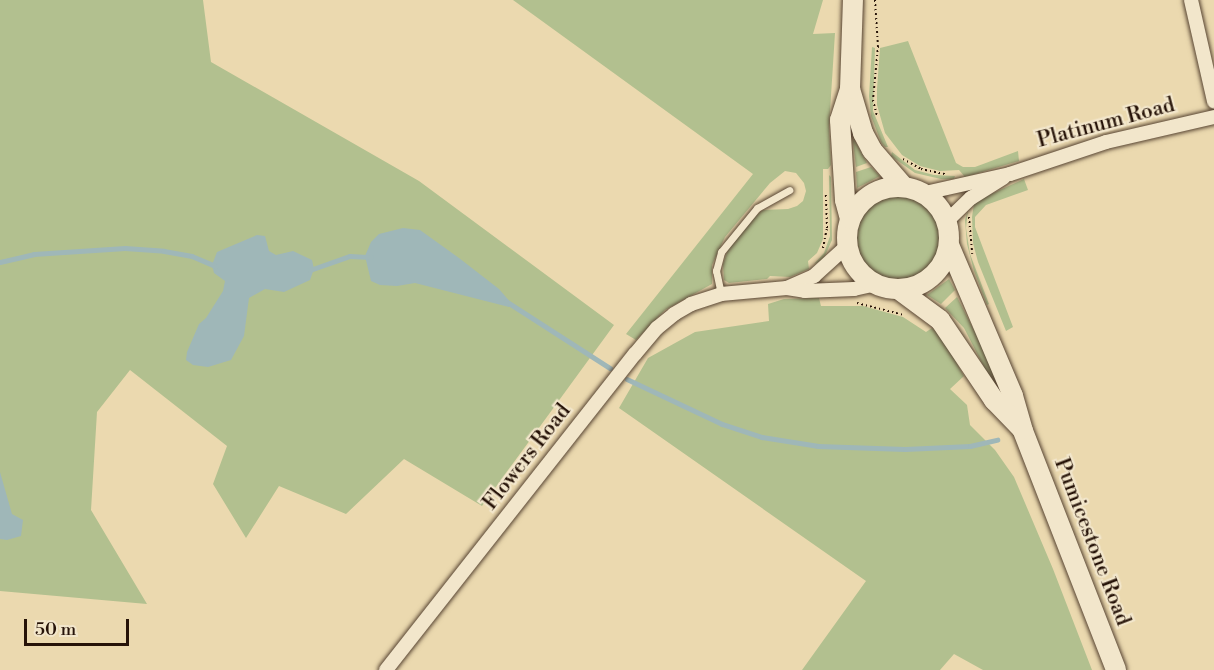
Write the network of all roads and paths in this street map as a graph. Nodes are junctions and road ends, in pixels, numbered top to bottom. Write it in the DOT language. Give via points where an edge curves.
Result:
graph roads {
  1 [pos="853,0"];
  2 [pos="1191,0"];
  3 [pos="850,89"];
  4 [pos="1214,101"];
  5 [pos="1214,117"];
  6 [pos="1010,174"];
  7 [pos="826,183"];
  8 [pos="903,186"];
  9 [pos="789,190"];
  10 [pos="925,194"];
  11 [pos="850,219"];
  12 [pos="947,221"];
  13 [pos="949,245"];
  14 [pos="847,246"];
  15 [pos="822,251"];
  16 [pos="876,284"];
  17 [pos="787,288"];
  18 [pos="897,289"];
  19 [pos="721,294"];
  20 [pos="850,301"];
  21 [pos="905,315"];
  22 [pos="1023,431"];
  23 [pos="386,670"];
  24 [pos="1116,670"];
  1 -- 3 [label="main road"];
  2 -- 4 [label="street"];
  3 -- 8 [label="main road" via="872,150"];
  3 -- 11 [label="main road" via="840,120 845,200"];
  5 -- 6 [label="street, Platinum Road" via="1106,142"];
  6 -- 10 [label="street, Platinum Road"];
  6 -- 12 [label="street, Platinum Road" via="971,198"];
  7 -- 15 [label="path" via="827,228"];
  8 -- 10 [label="main road"];
  8 -- 11 [label="main road" via="886,187 871,194"];
  9 -- 19 [label="lane" via="757,208 721,252 717,271"];
  10 -- 12 [label="main road" via="942,210"];
  11 -- 14 [label="main road"];
  12 -- 13 [label="main road"];
  13 -- 18 [label="main road" via="945,259 931,276 912,287"];
  13 -- 22 [label="main road, Pumicestone Road" via="1013,396"];
  14 -- 16 [label="main road" via="852,262"];
  14 -- 17 [label="street, Flowers Road" via="814,276"];
  16 -- 17 [label="street, Flowers Road" via="854,290"];
  16 -- 18 [label="main road"];
  17 -- 19 [label="street, Flowers Road"];
  18 -- 22 [label="main road, Pumicestone Road" via="940,320 994,400"];
  19 -- 23 [label="street, Flowers Road" via="691,304 657,328"];
  20 -- 21 [label="path"];
  22 -- 24 [label="main road, Pumicestone Road"];
}
